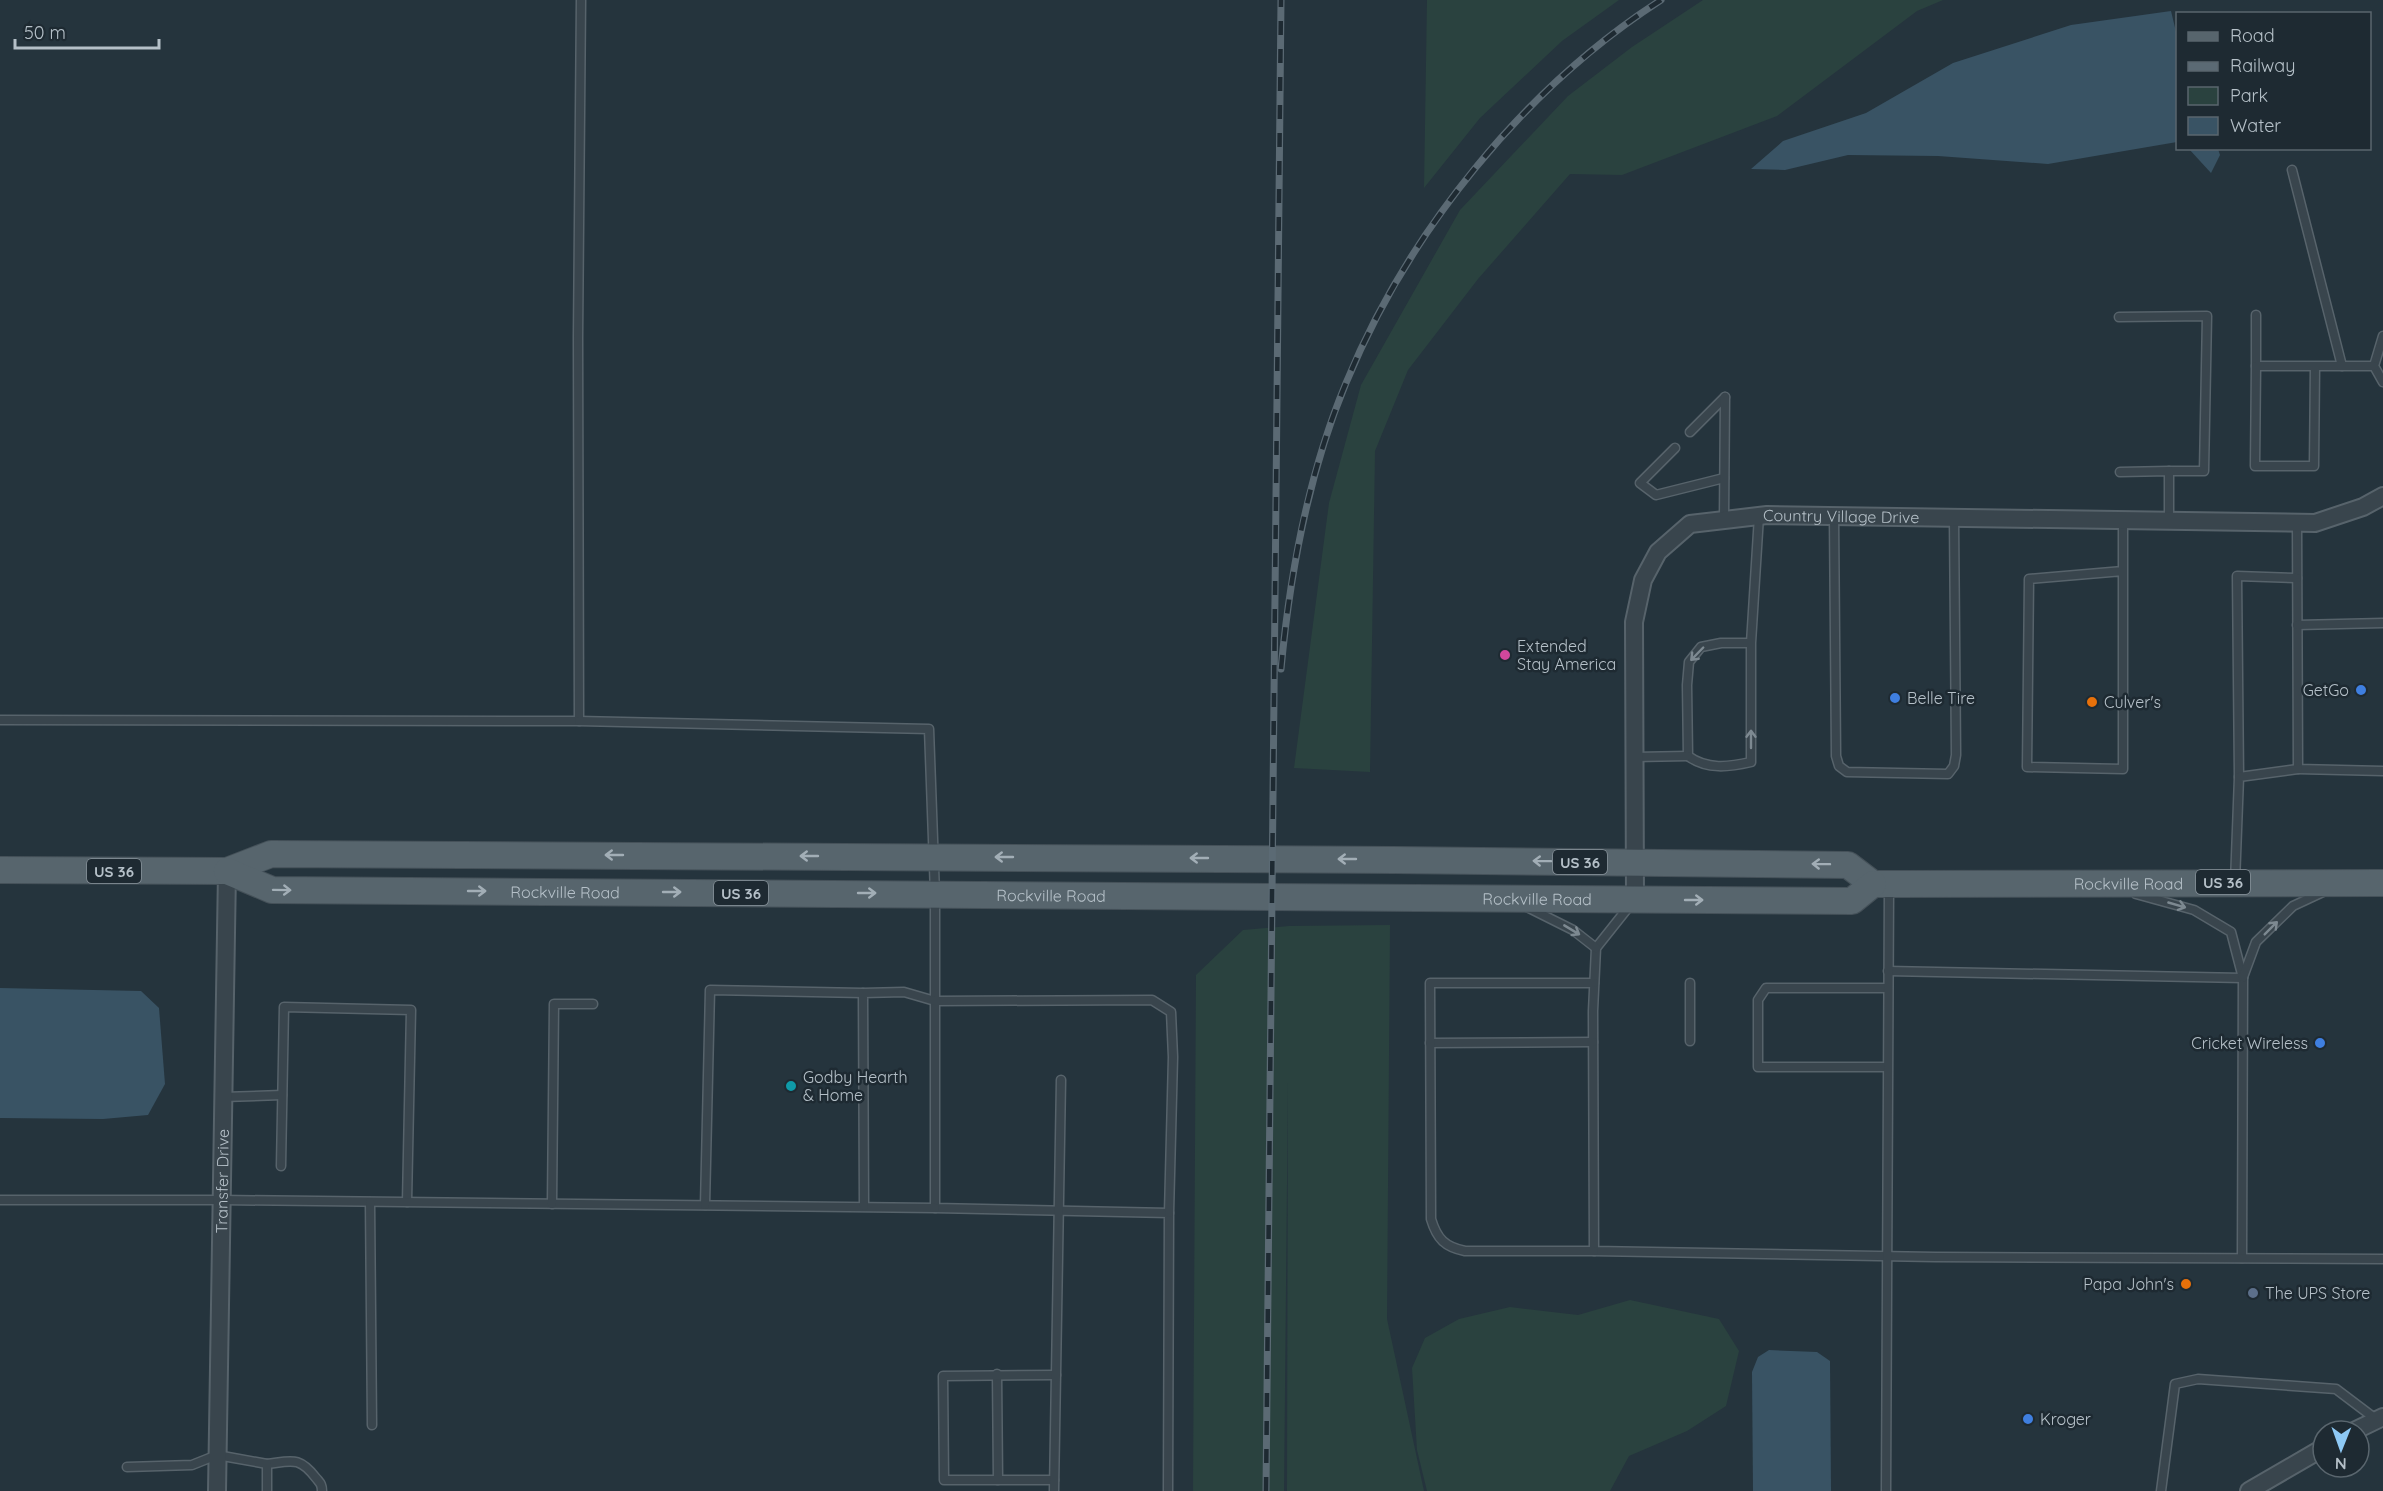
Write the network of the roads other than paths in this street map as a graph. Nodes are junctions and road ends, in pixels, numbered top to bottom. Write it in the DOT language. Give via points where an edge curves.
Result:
graph roads {
  1 [pos="581,0"];
  2 [pos="2292,170"];
  3 [pos="2256,315"];
  4 [pos="2120,317"];
  5 [pos="2383,336"];
  6 [pos="2256,366"];
  7 [pos="2315,366"];
  8 [pos="2342,366"];
  9 [pos="2374,366"];
  10 [pos="2383,382"];
  11 [pos="1690,432"];
  12 [pos="1675,448"];
  13 [pos="2169,471"];
  14 [pos="2120,472"];
  15 [pos="1724,478"];
  16 [pos="2383,496"];
  17 [pos="1759,516"];
  18 [pos="1834,516"];
  19 [pos="1954,518"];
  20 [pos="1724,520"];
  21 [pos="2123,520"];
  22 [pos="2169,521"];
  23 [pos="2297,523"];
  24 [pos="2123,572"];
  25 [pos="2297,578"];
  26 [pos="2383,624"];
  27 [pos="2297,625"];
  28 [pos="1751,643"];
  29 [pos="0,720"];
  30 [pos="579,722"];
  31 [pos="1688,756"];
  32 [pos="1635,757"];
  33 [pos="2298,769"];
  34 [pos="2383,771"];
  35 [pos="2239,777"];
  36 [pos="933,857"];
  37 [pos="1636,862"];
  38 [pos="0,870"];
  39 [pos="227,871"];
  40 [pos="2235,882"];
  41 [pos="2345,883"];
  42 [pos="2383,883"];
  43 [pos="1881,884"];
  44 [pos="2101,884"];
  45 [pos="935,894"];
  46 [pos="1506,898"];
  47 [pos="1635,899"];
  48 [pos="1596,948"];
  49 [pos="1888,970"];
  50 [pos="2243,978"];
  51 [pos="1594,983"];
  52 [pos="1690,983"];
  53 [pos="1888,988"];
  54 [pos="863,993"];
  55 [pos="935,1001"];
  56 [pos="593,1004"];
  57 [pos="1690,1041"];
  58 [pos="1430,1042"];
  59 [pos="1593,1042"];
  60 [pos="1887,1067"];
  61 [pos="1061,1080"];
  62 [pos="282,1095"];
  63 [pos="224,1097"];
  64 [pos="281,1166"];
  65 [pos="0,1200"];
  66 [pos="222,1200"];
  67 [pos="370,1202"];
  68 [pos="407,1202"];
  69 [pos="552,1204"];
  70 [pos="705,1205"];
  71 [pos="864,1206"];
  72 [pos="935,1208"];
  73 [pos="1058,1211"];
  74 [pos="1169,1213"];
  75 [pos="1594,1251"];
  76 [pos="1886,1256"];
  77 [pos="2242,1258"];
  78 [pos="2383,1259"];
  79 [pos="997,1374"];
  80 [pos="1056,1375"];
  81 [pos="2380,1419"];
  82 [pos="372,1425"];
  83 [pos="218,1455"];
  84 [pos="2311,1455"];
  85 [pos="267,1464"];
  86 [pos="127,1467"];
  87 [pos="998,1480"];
  88 [pos="1054,1480"];
  89 [pos="217,1491"];
  90 [pos="267,1491"];
  91 [pos="322,1491"];
  92 [pos="1054,1491"];
  93 [pos="1168,1491"];
  94 [pos="1886,1491"];
  95 [pos="2161,1491"];
  96 [pos="2249,1491"];
  1 -- 30 [label="lane"];
  2 -- 8 [label="lane"];
  3 -- 6 [label="lane"];
  4 -- 13 [label="lane" via="2207,316 2205,471"];
  5 -- 9 [label="lane"];
  6 -- 7 [label="lane"];
  6 -- 7 [label="lane" via="2255,466 2314,466"];
  7 -- 8 [label="lane"];
  8 -- 9 [label="lane"];
  9 -- 10 [label="lane"];
  11 -- 15 [label="lane" via="1725,398"];
  12 -- 15 [label="lane" via="1640,483 1656,495"];
  13 -- 14 [label="lane"];
  13 -- 22 [label="lane"];
  15 -- 20 [label="lane"];
  16 -- 23 [label="street, Country Village Drive" via="2315,523"];
  17 -- 18 [label="street, Country Village Drive"];
  17 -- 20 [label="street, Country Village Drive"];
  17 -- 28 [label="lane"];
  18 -- 19 [label="street, Country Village Drive"];
  18 -- 19 [label="lane" via="1839,766 1847,772 1936,774 1948,774 1956,755"];
  19 -- 21 [label="street, Country Village Drive"];
  20 -- 32 [label="street, Country Village Drive" via="1690,524 1658,552 1643,580 1634,622"];
  21 -- 22 [label="street, Country Village Drive"];
  21 -- 24 [label="lane"];
  22 -- 23 [label="street, Country Village Drive"];
  23 -- 25 [label="lane"];
  24 -- 24 [label="lane" via="2123,769 2027,767 2030,579"];
  25 -- 27 [label="lane"];
  25 -- 35 [label="lane" via="2237,576"];
  26 -- 27 [label="lane"];
  27 -- 33 [label="lane"];
  28 -- 31 [label="lane, one-way" via="1721,642 1701,647 1689,662"];
  31 -- 28 [label="lane, one-way" via="1699,764 1728,767 1751,762"];
  29 -- 30 [label="lane"];
  30 -- 36 [label="lane" via="929,729"];
  31 -- 32 [label="lane"];
  32 -- 37 [label="street, Country Village Drive"];
  33 -- 34 [label="lane"];
  33 -- 35 [label="lane"];
  35 -- 40 [label="lane"];
  37 -- 36 [label="main road, Rockville Road / US 36, one-way"];
  36 -- 39 [label="main road, Rockville Road / US 36, one-way" via="271,854"];
  36 -- 45 [label="lane"];
  43 -- 37 [label="main road, Rockville Road / US 36, one-way" via="1848,865"];
  37 -- 47 [label="street, Country Village Drive"];
  38 -- 39 [label="main road, Rockville Road / US 36"];
  39 -- 45 [label="main road, Rockville Road / US 36, one-way" via="272,890"];
  39 -- 63 [label="street, Transfer Drive"];
  40 -- 41 [label="main road, Rockville Road / US 36"];
  40 -- 44 [label="main road, Rockville Road / US 36"];
  41 -- 42 [label="main road, Rockville Road / US 36"];
  50 -- 41 [label="lane, one-way" via="2256,942 2293,906"];
  43 -- 44 [label="main road, Rockville Road / US 36"];
  47 -- 43 [label="main road, Rockville Road / US 36, one-way" via="1852,902"];
  43 -- 49 [label="lane"];
  44 -- 50 [label="lane, one-way" via="2194,910 2231,932"];
  45 -- 46 [label="main road, Rockville Road / US 36"];
  45 -- 55 [label="lane"];
  46 -- 47 [label="main road, Rockville Road / US 36"];
  46 -- 48 [label="lane, one-way" via="1573,930"];
  47 -- 48 [label="lane"];
  48 -- 51 [label="lane"];
  49 -- 50 [label="lane"];
  49 -- 53 [label="lane"];
  50 -- 77 [label="lane"];
  51 -- 58 [label="lane" via="1430,983"];
  51 -- 59 [label="lane"];
  52 -- 57 [label="lane"];
  53 -- 60 [label="lane"];
  53 -- 60 [label="lane" via="1766,988 1758,1000 1758,1066"];
  54 -- 55 [label="lane" via="904,992"];
  54 -- 70 [label="lane" via="710,990"];
  54 -- 71 [label="lane"];
  55 -- 72 [label="lane"];
  55 -- 74 [label="lane" via="1152,1000 1171,1012"];
  56 -- 69 [label="lane" via="554,1004"];
  58 -- 59 [label="lane"];
  58 -- 75 [label="lane" via="1431,1219 1442,1242 1464,1251"];
  59 -- 75 [label="lane"];
  60 -- 76 [label="lane"];
  61 -- 73 [label="lane"];
  62 -- 63 [label="lane"];
  62 -- 64 [label="lane"];
  62 -- 68 [label="lane" via="284,1007 411,1010"];
  63 -- 66 [label="street, Transfer Drive"];
  65 -- 66 [label="lane"];
  66 -- 67 [label="lane"];
  66 -- 83 [label="street, Transfer Drive"];
  67 -- 68 [label="lane"];
  67 -- 82 [label="lane"];
  68 -- 69 [label="lane"];
  69 -- 70 [label="lane"];
  70 -- 71 [label="lane"];
  71 -- 72 [label="lane"];
  72 -- 73 [label="lane"];
  73 -- 74 [label="lane"];
  73 -- 80 [label="lane"];
  74 -- 93 [label="lane"];
  75 -- 76 [label="lane"];
  76 -- 77 [label="lane"];
  76 -- 94 [label="lane"];
  77 -- 78 [label="lane"];
  79 -- 80 [label="lane"];
  79 -- 87 [label="lane"];
  79 -- 87 [label="lane" via="944,1376 944,1480"];
  80 -- 88 [label="lane"];
  81 -- 95 [label="lane" via="2336,1389 2198,1378 2175,1384"];
  83 -- 85 [label="lane"];
  83 -- 86 [label="lane" via="192,1465"];
  83 -- 89 [label="street, Transfer Drive"];
  84 -- 96 [label="street"];
  85 -- 90 [label="lane"];
  85 -- 91 [label="lane" via="292,1461 306,1465"];
  87 -- 88 [label="lane"];
  88 -- 92 [label="lane"];
}
